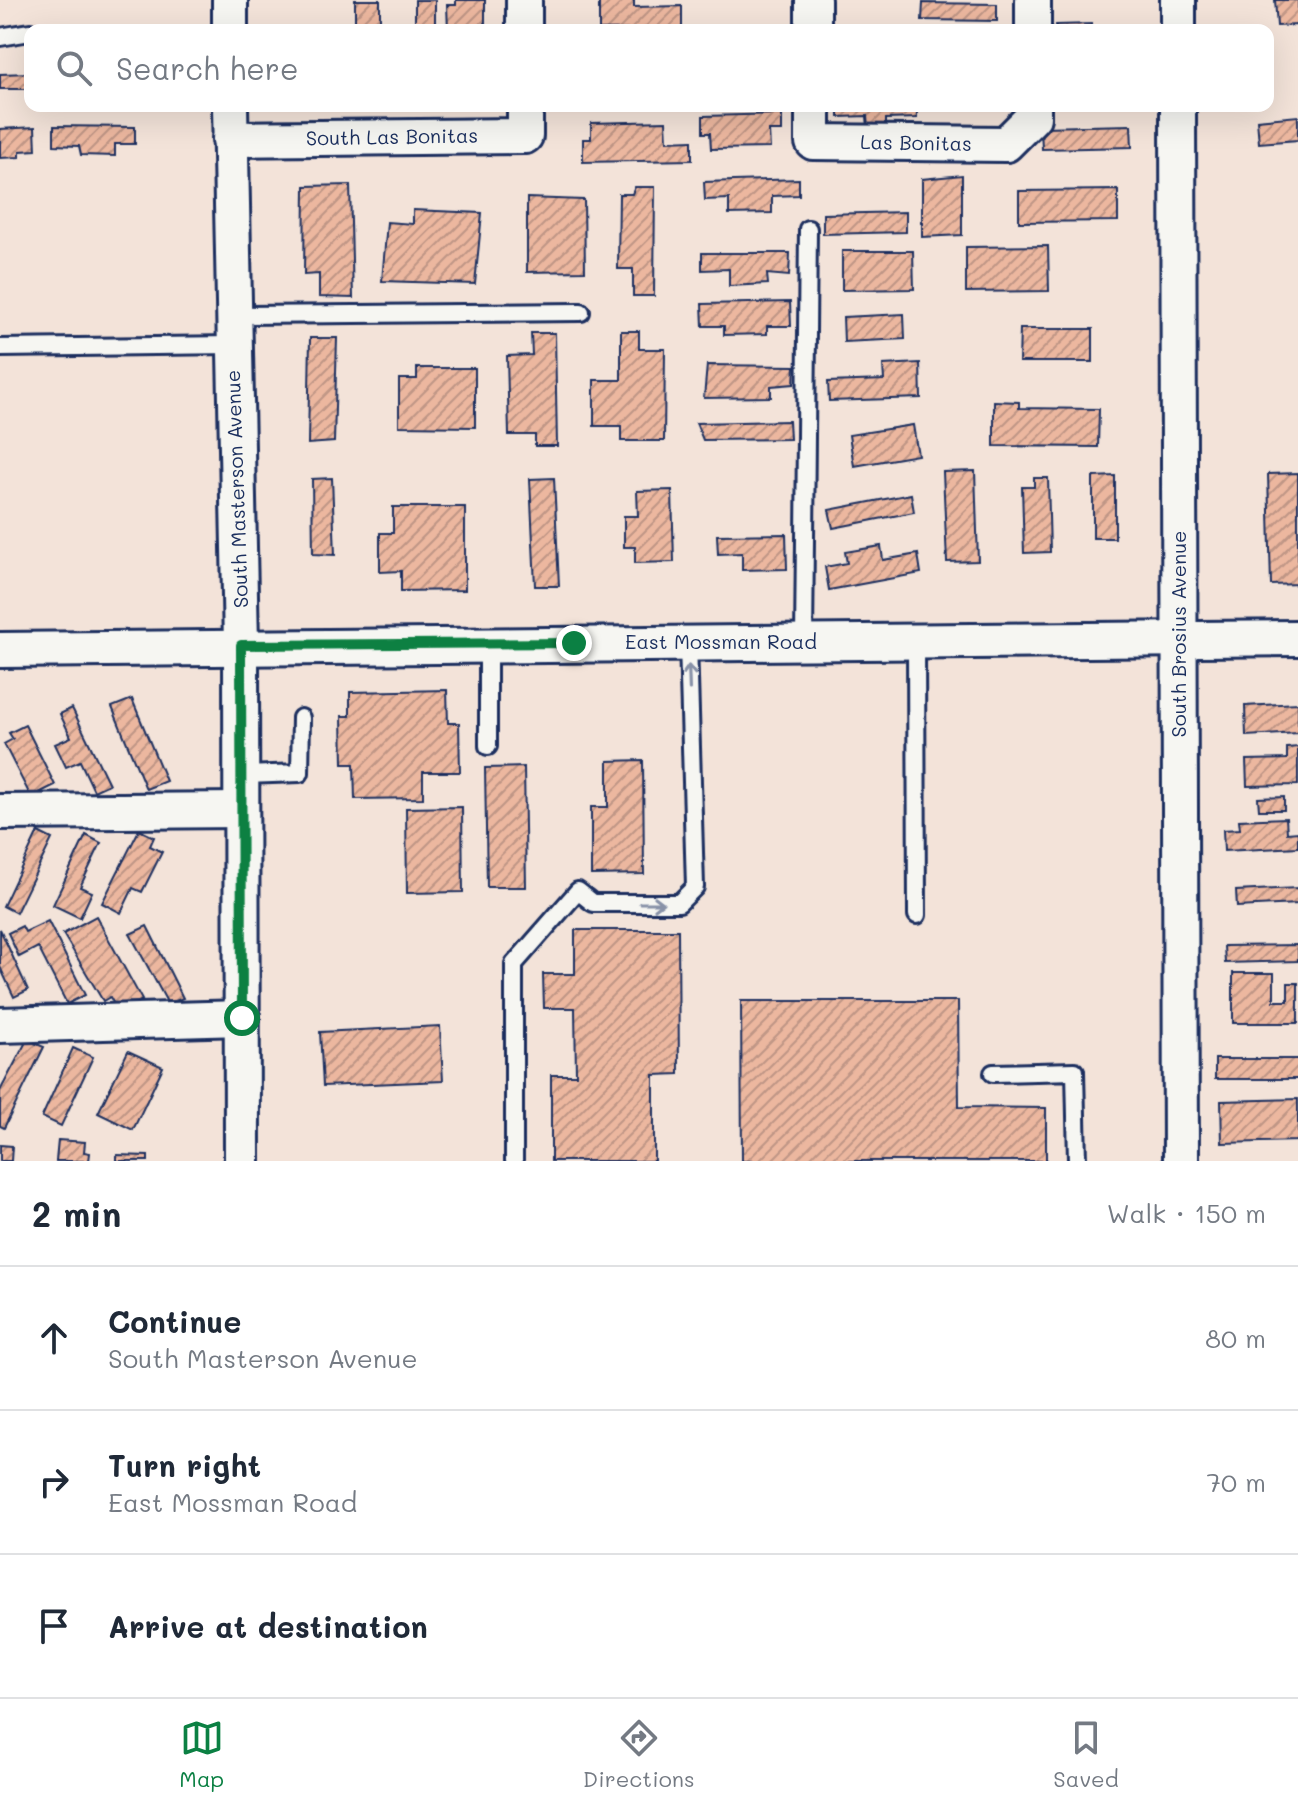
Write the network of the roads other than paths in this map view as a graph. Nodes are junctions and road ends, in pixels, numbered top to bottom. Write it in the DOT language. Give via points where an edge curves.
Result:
graph roads {
  1 [pos="230,0"];
  2 [pos="524,0"];
  3 [pos="813,0"];
  4 [pos="1033,0"];
  5 [pos="1178,0"];
  6 [pos="230,24"];
  7 [pos="524,24"];
  8 [pos="813,24"];
  9 [pos="1033,24"];
  10 [pos="1178,24"];
  11 [pos="24,33"];
  12 [pos="0,37"];
  13 [pos="525,112"];
  14 [pos="813,112"];
  15 [pos="1033,112"];
  16 [pos="1178,112"];
  17 [pos="230,122"];
  18 [pos="808,229"];
  19 [pos="581,312"];
  20 [pos="233,330"];
  21 [pos="0,348"];
  22 [pos="1298,638"];
  23 [pos="1178,639"];
  24 [pos="916,641"];
  25 [pos="688,642"];
  26 [pos="804,642"];
  27 [pos="488,644"];
  28 [pos="241,645"];
  29 [pos="0,650"];
  30 [pos="301,718"];
  31 [pos="488,746"];
  32 [pos="242,775"];
  33 [pos="241,810"];
  34 [pos="0,812"];
  35 [pos="917,915"];
  36 [pos="242,1018"];
  37 [pos="0,1025"];
  38 [pos="993,1073"];
  39 [pos="242,1161"];
  40 [pos="514,1161"];
  41 [pos="1077,1161"];
  42 [pos="1181,1161"];
  1 -- 6 [label="street"];
  2 -- 7 [label="street"];
  3 -- 8 [label="street"];
  4 -- 9 [label="street"];
  5 -- 10 [label="street"];
  11 -- 12 [label="lane"];
  13 -- 17 [label="street, South Las Bonitas" via="525,136"];
  14 -- 15 [label="street, Las Bonitas" via="813,142 991,144 1006,144"];
  16 -- 23 [label="street, South Brosius Avenue"];
  17 -- 20 [label="street, South Masterson Avenue"];
  18 -- 26 [label="lane"];
  19 -- 20 [label="lane"];
  20 -- 21 [label="lane"];
  20 -- 28 [label="street, South Masterson Avenue"];
  22 -- 23 [label="street, East Mossman Road"];
  23 -- 24 [label="street, East Mossman Road"];
  23 -- 42 [label="street, South Brosius Avenue"];
  24 -- 26 [label="street, East Mossman Road"];
  24 -- 35 [label="lane"];
  25 -- 26 [label="street, East Mossman Road"];
  25 -- 27 [label="street, East Mossman Road"];
  40 -- 25 [label="lane, one-way" via="514,964 578,891 593,903 679,903 695,887"];
  27 -- 28 [label="street, East Mossman Road"];
  27 -- 31 [label="lane"];
  28 -- 29 [label="street, East Mossman Road"];
  28 -- 32 [label="street, South Masterson Avenue"];
  30 -- 32 [label="lane" via="300,773"];
  32 -- 33 [label="street, South Masterson Avenue"];
  33 -- 34 [label="street"];
  33 -- 36 [label="street, South Masterson Avenue"];
  36 -- 37 [label="street"];
  36 -- 39 [label="street, South Masterson Avenue"];
  38 -- 41 [label="lane" via="1075,1071"];
}
